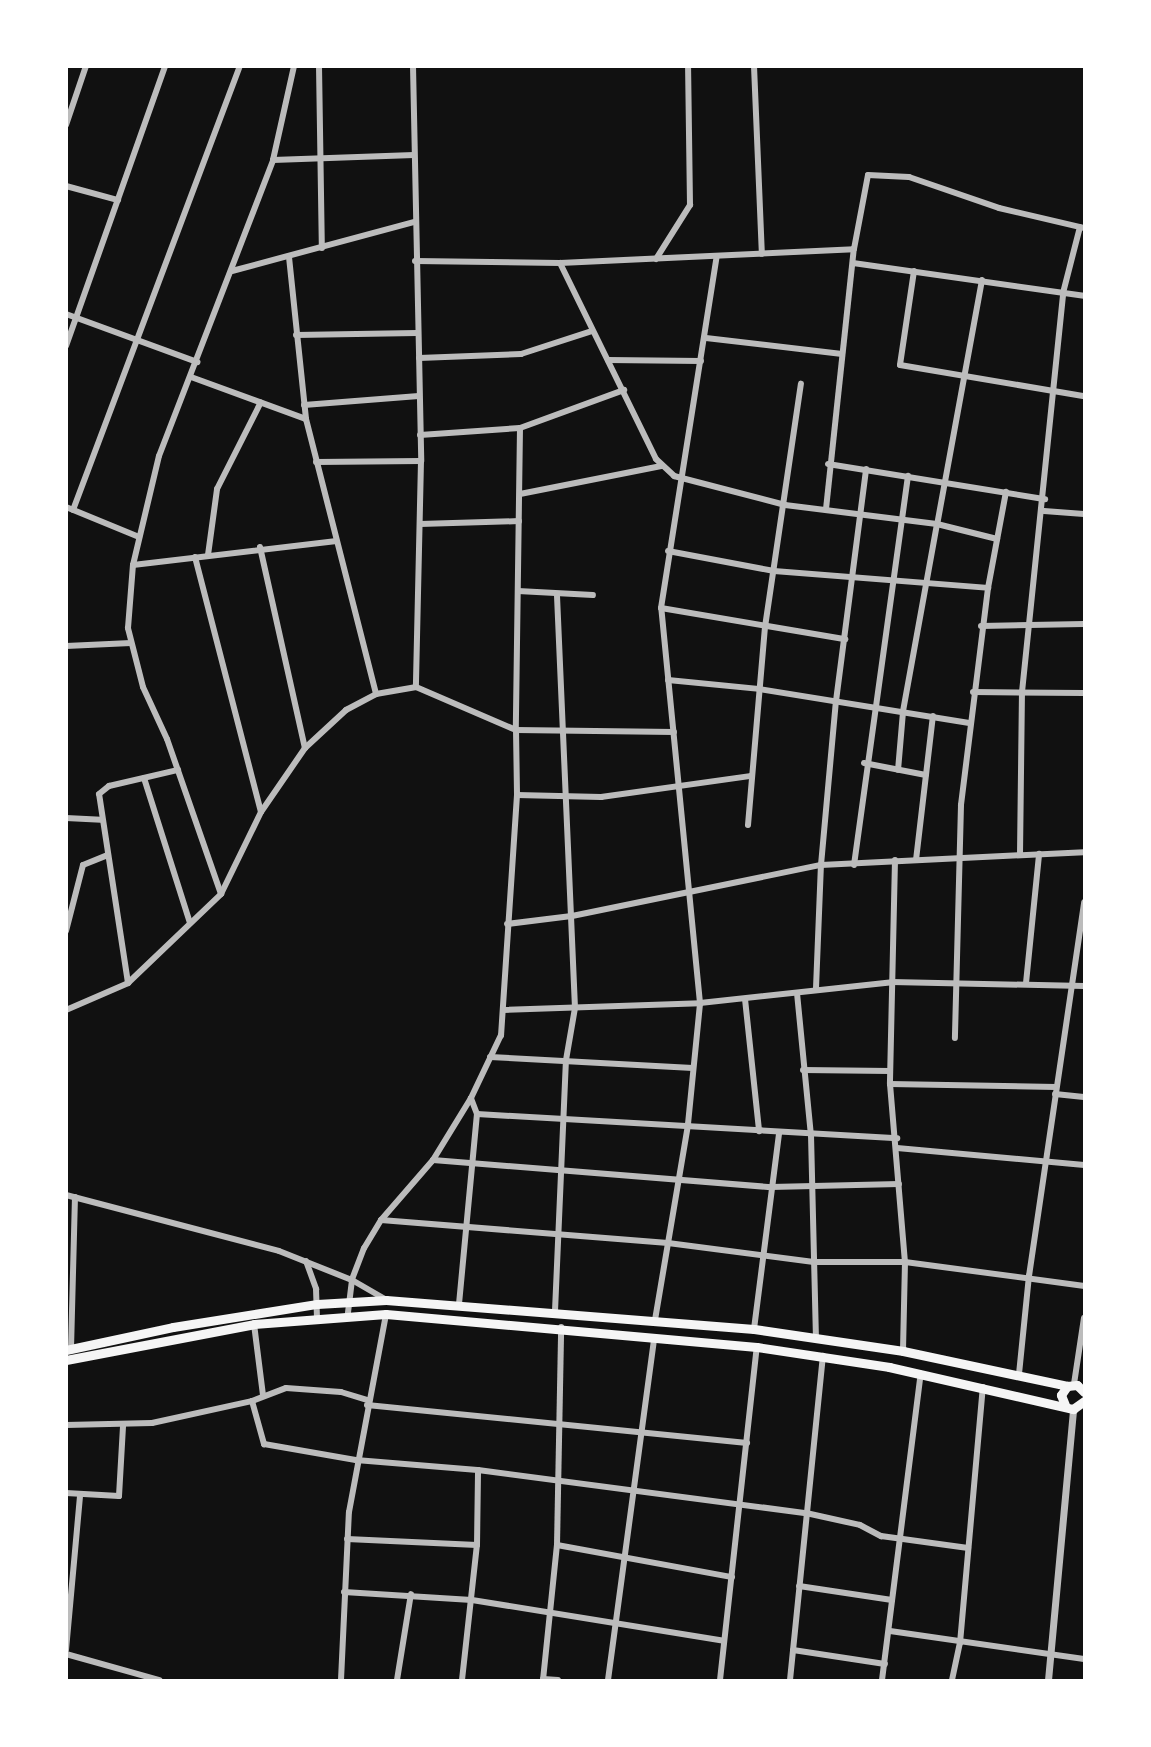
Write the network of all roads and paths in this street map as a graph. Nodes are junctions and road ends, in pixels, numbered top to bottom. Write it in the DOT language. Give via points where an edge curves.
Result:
graph roads {
  1 [pos="86,66"];
  2 [pos="165,66"];
  3 [pos="240,66"];
  4 [pos="294,66"];
  5 [pos="319,66"];
  6 [pos="413,66"];
  7 [pos="688,66"];
  8 [pos="754,66"];
  9 [pos="66,125"];
  10 [pos="414,155"];
  11 [pos="320,157"];
  12 [pos="273,160"];
  13 [pos="66,186"];
  14 [pos="118,201"];
  15 [pos="414,222"];
  16 [pos="1082,228"];
  17 [pos="321,248"];
  18 [pos="854,249"];
  19 [pos="762,254"];
  20 [pos="717,256"];
  21 [pos="289,257"];
  22 [pos="656,258"];
  23 [pos="415,261"];
  24 [pos="853,262"];
  25 [pos="560,263"];
  26 [pos="232,271"];
  27 [pos="914,271"];
  28 [pos="982,280"];
  29 [pos="1063,293"];
  30 [pos="1084,296"];
  31 [pos="66,314"];
  32 [pos="76,318"];
  33 [pos="592,331"];
  34 [pos="417,333"];
  35 [pos="296,335"];
  36 [pos="706,338"];
  37 [pos="138,340"];
  38 [pos="66,346"];
  39 [pos="842,354"];
  40 [pos="419,358"];
  41 [pos="608,360"];
  42 [pos="701,361"];
  43 [pos="197,362"];
  44 [pos="966,375"];
  45 [pos="191,377"];
  46 [pos="801,384"];
  47 [pos="624,390"];
  48 [pos="1054,393"];
  49 [pos="419,396"];
  50 [pos="1084,396"];
  51 [pos="261,402"];
  52 [pos="304,405"];
  53 [pos="306,419"];
  54 [pos="520,428"];
  55 [pos="420,435"];
  56 [pos="421,461"];
  57 [pos="316,462"];
  58 [pos="828,464"];
  59 [pos="661,466"];
  60 [pos="866,469"];
  61 [pos="908,476"];
  62 [pos="679,478"];
  63 [pos="947,481"];
  64 [pos="1006,492"];
  65 [pos="520,494"];
  66 [pos="1045,499"];
  67 [pos="785,505"];
  68 [pos="70,509"];
  69 [pos="826,509"];
  70 [pos="1044,511"];
  71 [pos="861,514"];
  72 [pos="1084,514"];
  73 [pos="903,520"];
  74 [pos="519,521"];
  75 [pos="420,523"];
  76 [pos="937,524"];
  77 [pos="139,537"];
  78 [pos="997,539"];
  79 [pos="337,541"];
  80 [pos="260,547"];
  81 [pos="668,551"];
  82 [pos="208,555"];
  83 [pos="195,557"];
  84 [pos="133,565"];
  85 [pos="775,571"];
  86 [pos="851,578"];
  87 [pos="892,580"];
  88 [pos="930,580"];
  89 [pos="988,588"];
  90 [pos="518,591"];
  91 [pos="558,594"];
  92 [pos="593,595"];
  93 [pos="661,608"];
  94 [pos="1030,624"];
  95 [pos="1084,624"];
  96 [pos="981,626"];
  97 [pos="765,627"];
  98 [pos="845,639"];
  99 [pos="131,643"];
  100 [pos="66,646"];
  101 [pos="668,680"];
  102 [pos="416,687"];
  103 [pos="759,689"];
  104 [pos="973,692"];
  105 [pos="1022,692"];
  106 [pos="1084,693"];
  107 [pos="376,694"];
  108 [pos="836,701"];
  109 [pos="872,708"];
  110 [pos="903,712"];
  111 [pos="933,716"];
  112 [pos="969,723"];
  113 [pos="516,730"];
  114 [pos="562,730"];
  115 [pos="674,732"];
  116 [pos="305,748"];
  117 [pos="864,763"];
  118 [pos="178,770"];
  119 [pos="898,770"];
  120 [pos="926,775"];
  121 [pos="750,776"];
  122 [pos="144,778"];
  123 [pos="678,786"];
  124 [pos="517,795"];
  125 [pos="563,797"];
  126 [pos="261,812"];
  127 [pos="66,818"];
  128 [pos="101,820"];
  129 [pos="748,825"];
  130 [pos="1084,852"];
  131 [pos="1020,854"];
  132 [pos="1039,854"];
  133 [pos="108,855"];
  134 [pos="958,856"];
  135 [pos="895,860"];
  136 [pos="916,860"];
  137 [pos="854,864"];
  138 [pos="821,865"];
  139 [pos="688,892"];
  140 [pos="221,894"];
  141 [pos="1084,902"];
  142 [pos="572,916"];
  143 [pos="190,923"];
  144 [pos="507,924"];
  145 [pos="66,931"];
  146 [pos="892,982"];
  147 [pos="1026,983"];
  148 [pos="128,984"];
  149 [pos="957,984"];
  150 [pos="1073,986"];
  151 [pos="1084,986"];
  152 [pos="816,988"];
  153 [pos="797,993"];
  154 [pos="745,999"];
  155 [pos="700,1003"];
  156 [pos="575,1009"];
  157 [pos="66,1010"];
  158 [pos="504,1010"];
  159 [pos="956,1038"];
  160 [pos="490,1057"];
  161 [pos="566,1060"];
  162 [pos="693,1068"];
  163 [pos="803,1070"];
  164 [pos="890,1071"];
  165 [pos="890,1084"];
  166 [pos="1056,1091"];
  167 [pos="1084,1097"];
  168 [pos="471,1098"];
  169 [pos="477,1114"];
  170 [pos="565,1116"];
  171 [pos="688,1124"];
  172 [pos="759,1131"];
  173 [pos="779,1133"];
  174 [pos="811,1135"];
  175 [pos="897,1138"];
  176 [pos="897,1148"];
  177 [pos="433,1160"];
  178 [pos="1045,1160"];
  179 [pos="473,1164"];
  180 [pos="1084,1165"];
  181 [pos="563,1170"];
  182 [pos="679,1180"];
  183 [pos="899,1184"];
  184 [pos="771,1187"];
  185 [pos="813,1189"];
  186 [pos="66,1195"];
  187 [pos="75,1197"];
  188 [pos="381,1220"];
  189 [pos="467,1228"];
  190 [pos="559,1237"];
  191 [pos="668,1243"];
  192 [pos="69,1244"];
  193 [pos="762,1257"];
  194 [pos="306,1261"];
  195 [pos="814,1262"];
  196 [pos="905,1262"];
  197 [pos="1029,1276"];
  198 [pos="352,1280"];
  199 [pos="1084,1286"];
  200 [pos="349,1299"];
  201 [pos="386,1300"];
  202 [pos="317,1304"];
  203 [pos="459,1304"];
  204 [pos="555,1311"];
  205 [pos="386,1314"];
  206 [pos="348,1315"];
  207 [pos="317,1317"];
  208 [pos="1084,1318"];
  209 [pos="655,1321"];
  210 [pos="254,1324"];
  211 [pos="561,1327"];
  212 [pos="754,1329"];
  213 [pos="654,1338"];
  214 [pos="816,1339"];
  215 [pos="757,1347"];
  216 [pos="69,1350"];
  217 [pos="902,1351"];
  218 [pos="824,1356"];
  219 [pos="66,1360"];
  220 [pos="921,1373"];
  221 [pos="1019,1374"];
  222 [pos="983,1385"];
  223 [pos="1070,1385"];
  224 [pos="1084,1391"];
  225 [pos="263,1395"];
  226 [pos="252,1401"];
  227 [pos="367,1403"];
  228 [pos="1077,1406"];
  229 [pos="66,1425"];
  230 [pos="561,1425"];
  231 [pos="123,1426"];
  232 [pos="640,1433"];
  233 [pos="747,1443"];
  234 [pos="356,1460"];
  235 [pos="478,1471"];
  236 [pos="559,1480"];
  237 [pos="633,1492"];
  238 [pos="66,1493"];
  239 [pos="80,1495"];
  240 [pos="741,1504"];
  241 [pos="806,1513"];
  242 [pos="901,1538"];
  243 [pos="347,1539"];
  244 [pos="477,1545"];
  245 [pos="557,1545"];
  246 [pos="968,1548"];
  247 [pos="623,1559"];
  248 [pos="732,1577"];
  249 [pos="799,1586"];
  250 [pos="344,1592"];
  251 [pos="411,1594"];
  252 [pos="472,1600"];
  253 [pos="892,1601"];
  254 [pos="550,1610"];
  255 [pos="615,1622"];
  256 [pos="890,1631"];
  257 [pos="724,1641"];
  258 [pos="960,1643"];
  259 [pos="793,1650"];
  260 [pos="66,1652"];
  261 [pos="1051,1655"];
  262 [pos="1084,1659"];
  263 [pos="885,1664"];
  264 [pos="543,1680"];
  265 [pos="159,1681"];
  266 [pos="341,1681"];
  267 [pos="397,1681"];
  268 [pos="462,1681"];
  269 [pos="558,1681"];
  270 [pos="608,1681"];
  271 [pos="720,1681"];
  272 [pos="790,1681"];
  273 [pos="882,1681"];
  274 [pos="952,1681"];
  275 [pos="1048,1681"];
  1 -- 9 [label="street"];
  2 -- 14 [label="street"];
  3 -- 37 [label="street"];
  4 -- 12 [label="street"];
  5 -- 11 [label="street"];
  6 -- 10 [label="street"];
  7 -- 22 [label="street" via="690,205"];
  8 -- 19 [label="street"];
  10 -- 11 [label="street"];
  10 -- 15 [label="street"];
  11 -- 12 [label="street"];
  11 -- 17 [label="street"];
  12 -- 26 [label="street"];
  13 -- 14 [label="street"];
  14 -- 32 [label="street"];
  15 -- 17 [label="street"];
  15 -- 23 [label="street"];
  16 -- 18 [label="street" via="999,208 922,180 872,173 864,187"];
  16 -- 29 [label="street"];
  17 -- 21 [label="street"];
  18 -- 19 [label="street"];
  18 -- 24 [label="street"];
  19 -- 20 [label="street"];
  20 -- 22 [label="street"];
  20 -- 36 [label="street"];
  21 -- 26 [label="street"];
  21 -- 35 [label="street"];
  22 -- 25 [label="street"];
  23 -- 25 [label="street"];
  23 -- 34 [label="street"];
  24 -- 27 [label="street"];
  24 -- 39 [label="street"];
  25 -- 33 [label="street"];
  26 -- 43 [label="street"];
  27 -- 28 [label="street"];
  27 -- 44 [label="street" via="900,365"];
  28 -- 29 [label="street"];
  28 -- 44 [label="street"];
  29 -- 30 [label="street"];
  29 -- 48 [label="street"];
  31 -- 32 [label="street"];
  32 -- 37 [label="street"];
  32 -- 38 [label="street"];
  33 -- 40 [label="street" via="521,354"];
  33 -- 41 [label="street"];
  34 -- 35 [label="street"];
  34 -- 40 [label="street"];
  35 -- 52 [label="street"];
  36 -- 39 [label="street"];
  36 -- 42 [label="street"];
  37 -- 43 [label="street"];
  37 -- 68 [label="street"];
  39 -- 58 [label="street"];
  40 -- 49 [label="street"];
  41 -- 42 [label="street"];
  41 -- 47 [label="street"];
  42 -- 62 [label="street"];
  43 -- 45 [label="street"];
  44 -- 48 [label="street"];
  44 -- 63 [label="street"];
  45 -- 51 [label="street"];
  45 -- 77 [label="street" via="154,470"];
  46 -- 67 [label="street"];
  47 -- 54 [label="street"];
  47 -- 59 [label="street"];
  48 -- 50 [label="street"];
  48 -- 66 [label="street"];
  49 -- 52 [label="street"];
  49 -- 55 [label="street"];
  51 -- 53 [label="street"];
  51 -- 82 [label="street" via="216,489"];
  52 -- 53 [label="street"];
  53 -- 57 [label="street"];
  54 -- 55 [label="street"];
  54 -- 65 [label="street"];
  55 -- 56 [label="street"];
  56 -- 57 [label="street"];
  56 -- 75 [label="street"];
  57 -- 79 [label="street"];
  58 -- 60 [label="street"];
  58 -- 69 [label="street"];
  59 -- 62 [label="street"];
  59 -- 65 [label="street"];
  60 -- 61 [label="street"];
  60 -- 71 [label="street"];
  61 -- 63 [label="street"];
  61 -- 73 [label="street"];
  62 -- 67 [label="street"];
  62 -- 81 [label="street"];
  63 -- 64 [label="street"];
  63 -- 76 [label="street"];
  64 -- 66 [label="street"];
  64 -- 78 [label="street"];
  65 -- 74 [label="street"];
  66 -- 70 [label="street"];
  67 -- 69 [label="street"];
  67 -- 85 [label="street"];
  68 -- 77 [label="street"];
  69 -- 71 [label="street"];
  70 -- 72 [label="street"];
  70 -- 94 [label="street"];
  71 -- 73 [label="street"];
  71 -- 86 [label="street"];
  73 -- 76 [label="street"];
  73 -- 87 [label="street"];
  74 -- 75 [label="street"];
  74 -- 90 [label="street"];
  75 -- 102 [label="street"];
  76 -- 78 [label="street"];
  76 -- 88 [label="street"];
  77 -- 84 [label="street"];
  78 -- 89 [label="street"];
  79 -- 80 [label="street"];
  79 -- 107 [label="street"];
  80 -- 82 [label="street"];
  80 -- 116 [label="street"];
  81 -- 85 [label="street"];
  81 -- 93 [label="street"];
  82 -- 83 [label="street"];
  83 -- 84 [label="street"];
  83 -- 126 [label="street"];
  84 -- 99 [label="street"];
  85 -- 86 [label="street"];
  85 -- 97 [label="street"];
  86 -- 87 [label="street"];
  86 -- 98 [label="street"];
  87 -- 88 [label="street"];
  87 -- 109 [label="street"];
  88 -- 89 [label="street"];
  88 -- 110 [label="street"];
  89 -- 96 [label="street"];
  90 -- 91 [label="street"];
  90 -- 113 [label="street"];
  91 -- 92 [label="street"];
  91 -- 114 [label="street"];
  93 -- 97 [label="street"];
  93 -- 101 [label="street"];
  94 -- 95 [label="street"];
  94 -- 96 [label="street"];
  94 -- 105 [label="street"];
  96 -- 104 [label="street"];
  97 -- 98 [label="street"];
  97 -- 103 [label="street"];
  98 -- 108 [label="street"];
  99 -- 100 [label="street"];
  99 -- 118 [label="street" via="143,687"];
  101 -- 103 [label="street"];
  101 -- 115 [label="street"];
  102 -- 107 [label="street"];
  102 -- 113 [label="street"];
  103 -- 108 [label="street"];
  103 -- 121 [label="street"];
  104 -- 105 [label="street"];
  104 -- 112 [label="street"];
  105 -- 106 [label="street"];
  105 -- 131 [label="street"];
  107 -- 116 [label="street" via="346,710"];
  108 -- 109 [label="street"];
  108 -- 138 [label="street"];
  109 -- 110 [label="street"];
  109 -- 117 [label="street"];
  110 -- 111 [label="street"];
  110 -- 119 [label="street"];
  111 -- 112 [label="street"];
  111 -- 120 [label="street"];
  112 -- 134 [label="street"];
  113 -- 114 [label="street"];
  113 -- 124 [label="street"];
  114 -- 115 [label="street"];
  114 -- 125 [label="street"];
  115 -- 123 [label="street"];
  116 -- 126 [label="street"];
  117 -- 119 [label="street"];
  117 -- 137 [label="street"];
  118 -- 122 [label="street"];
  118 -- 140 [label="street"];
  119 -- 120 [label="street"];
  120 -- 136 [label="street"];
  121 -- 123 [label="street"];
  121 -- 129 [label="street"];
  122 -- 128 [label="street" via="100,791"];
  122 -- 143 [label="street"];
  123 -- 125 [label="street" via="632,794"];
  123 -- 139 [label="street"];
  124 -- 125 [label="street"];
  124 -- 144 [label="street"];
  125 -- 142 [label="street"];
  126 -- 140 [label="street"];
  127 -- 128 [label="street"];
  128 -- 133 [label="street"];
  130 -- 132 [label="street"];
  131 -- 132 [label="street"];
  131 -- 134 [label="street"];
  132 -- 147 [label="street"];
  133 -- 145 [label="street" via="83,865"];
  133 -- 148 [label="street"];
  134 -- 136 [label="street"];
  134 -- 149 [label="street"];
  135 -- 136 [label="street"];
  135 -- 137 [label="street"];
  135 -- 146 [label="street"];
  137 -- 138 [label="street"];
  138 -- 139 [label="street"];
  138 -- 152 [label="street"];
  139 -- 142 [label="street"];
  139 -- 155 [label="street"];
  140 -- 143 [label="street"];
  141 -- 150 [label="street"];
  142 -- 144 [label="street"];
  142 -- 156 [label="street"];
  143 -- 148 [label="street"];
  144 -- 158 [label="street"];
  146 -- 149 [label="street"];
  146 -- 152 [label="street"];
  146 -- 164 [label="street"];
  147 -- 149 [label="street"];
  147 -- 150 [label="street"];
  148 -- 157 [label="street"];
  149 -- 159 [label="street"];
  150 -- 151 [label="street"];
  150 -- 166 [label="street"];
  152 -- 153 [label="street"];
  153 -- 154 [label="street"];
  153 -- 163 [label="street"];
  154 -- 155 [label="street"];
  154 -- 172 [label="street"];
  155 -- 156 [label="street"];
  155 -- 162 [label="street"];
  156 -- 158 [label="street"];
  156 -- 161 [label="street"];
  158 -- 160 [label="street"];
  160 -- 161 [label="street"];
  160 -- 168 [label="street"];
  161 -- 162 [label="street"];
  161 -- 170 [label="street"];
  162 -- 171 [label="street"];
  163 -- 164 [label="street"];
  163 -- 174 [label="street"];
  164 -- 165 [label="street"];
  165 -- 166 [label="street"];
  165 -- 175 [label="street"];
  166 -- 167 [label="street"];
  166 -- 178 [label="street"];
  168 -- 169 [label="street"];
  168 -- 177 [label="street"];
  169 -- 170 [label="street"];
  169 -- 179 [label="street"];
  170 -- 171 [label="street"];
  170 -- 181 [label="street"];
  171 -- 172 [label="street"];
  171 -- 182 [label="street"];
  172 -- 173 [label="street"];
  173 -- 174 [label="street"];
  173 -- 184 [label="street"];
  174 -- 175 [label="street"];
  174 -- 185 [label="street"];
  175 -- 176 [label="street"];
  176 -- 178 [label="street"];
  176 -- 183 [label="street"];
  177 -- 179 [label="street"];
  177 -- 188 [label="street"];
  178 -- 180 [label="street"];
  178 -- 197 [label="street"];
  179 -- 181 [label="street"];
  179 -- 189 [label="street"];
  181 -- 182 [label="street"];
  181 -- 190 [label="street"];
  182 -- 184 [label="street"];
  182 -- 191 [label="street"];
  183 -- 185 [label="street"];
  183 -- 196 [label="street"];
  184 -- 185 [label="street"];
  184 -- 193 [label="street"];
  185 -- 195 [label="street"];
  186 -- 187 [label="street"];
  187 -- 192 [label="street"];
  187 -- 194 [label="street"];
  188 -- 189 [label="street"];
  188 -- 198 [label="street"];
  189 -- 190 [label="street"];
  189 -- 203 [label="street"];
  190 -- 191 [label="street"];
  190 -- 204 [label="street"];
  191 -- 193 [label="street"];
  191 -- 209 [label="street"];
  192 -- 216 [label="street"];
  193 -- 195 [label="street"];
  193 -- 212 [label="street"];
  194 -- 198 [label="street"];
  194 -- 202 [label="street"];
  195 -- 196 [label="street"];
  195 -- 214 [label="street"];
  196 -- 197 [label="street"];
  196 -- 217 [label="street"];
  197 -- 199 [label="street"];
  197 -- 221 [label="street"];
  198 -- 200 [label="street"];
  198 -- 201 [label="street"];
  200 -- 201 [label="main road"];
  200 -- 202 [label="main road"];
  200 -- 206 [label="street"];
  201 -- 203 [label="main road"];
  202 -- 207 [label="street"];
  202 -- 216 [label="main road" via="173,1327"];
  203 -- 204 [label="main road"];
  204 -- 209 [label="main road"];
  205 -- 206 [label="main road"];
  205 -- 211 [label="main road"];
  205 -- 227 [label="street"];
  206 -- 207 [label="main road"];
  207 -- 210 [label="main road"];
  208 -- 223 [label="street"];
  209 -- 212 [label="main road"];
  210 -- 219 [label="main road"];
  210 -- 225 [label="street"];
  211 -- 213 [label="main road"];
  211 -- 230 [label="street"];
  212 -- 214 [label="main road"];
  213 -- 215 [label="main road"];
  213 -- 232 [label="street"];
  214 -- 217 [label="main road"];
  215 -- 218 [label="main road"];
  215 -- 233 [label="street"];
  217 -- 221 [label="main road"];
  218 -- 220 [label="main road"];
  218 -- 241 [label="street"];
  220 -- 222 [label="main road"];
  220 -- 242 [label="street"];
  221 -- 223 [label="main road"];
  222 -- 228 [label="main road"];
  222 -- 246 [label="street"];
  223 -- 224 [label="main road"];
  223 -- 228 [label="main road" via="1061,1395"];
  225 -- 226 [label="street"];
  225 -- 227 [label="street" via="310,1388"];
  226 -- 231 [label="street"];
  226 -- 234 [label="street" via="264,1444"];
  227 -- 230 [label="street"];
  227 -- 234 [label="street"];
  228 -- 261 [label="street"];
  229 -- 231 [label="street"];
  230 -- 232 [label="street"];
  230 -- 236 [label="street"];
  231 -- 239 [label="street" via="119,1496"];
  232 -- 233 [label="street"];
  232 -- 237 [label="street"];
  233 -- 240 [label="street"];
  234 -- 235 [label="street"];
  234 -- 243 [label="street"];
  235 -- 236 [label="street"];
  235 -- 244 [label="street"];
  236 -- 237 [label="street"];
  236 -- 245 [label="street"];
  237 -- 240 [label="street"];
  237 -- 247 [label="street"];
  238 -- 239 [label="street"];
  239 -- 260 [label="street"];
  240 -- 241 [label="street"];
  240 -- 248 [label="street"];
  241 -- 242 [label="street"];
  241 -- 249 [label="street"];
  242 -- 246 [label="street"];
  242 -- 253 [label="street"];
  243 -- 244 [label="street"];
  243 -- 250 [label="street"];
  244 -- 252 [label="street"];
  245 -- 247 [label="street"];
  245 -- 254 [label="street"];
  246 -- 258 [label="street"];
  247 -- 248 [label="street"];
  247 -- 255 [label="street"];
  248 -- 257 [label="street"];
  249 -- 253 [label="street"];
  249 -- 259 [label="street"];
  250 -- 251 [label="street"];
  250 -- 266 [label="street"];
  251 -- 252 [label="street"];
  251 -- 267 [label="street"];
  252 -- 254 [label="street"];
  252 -- 268 [label="street"];
  253 -- 256 [label="street"];
  254 -- 255 [label="street"];
  254 -- 264 [label="street"];
  255 -- 257 [label="street"];
  255 -- 270 [label="street"];
  256 -- 258 [label="street"];
  256 -- 263 [label="street"];
  257 -- 271 [label="street"];
  258 -- 261 [label="street"];
  258 -- 274 [label="street"];
  259 -- 263 [label="street"];
  259 -- 272 [label="street"];
  260 -- 265 [label="street"];
  261 -- 262 [label="street"];
  261 -- 275 [label="street"];
  263 -- 273 [label="street"];
  264 -- 269 [label="street"];
}
